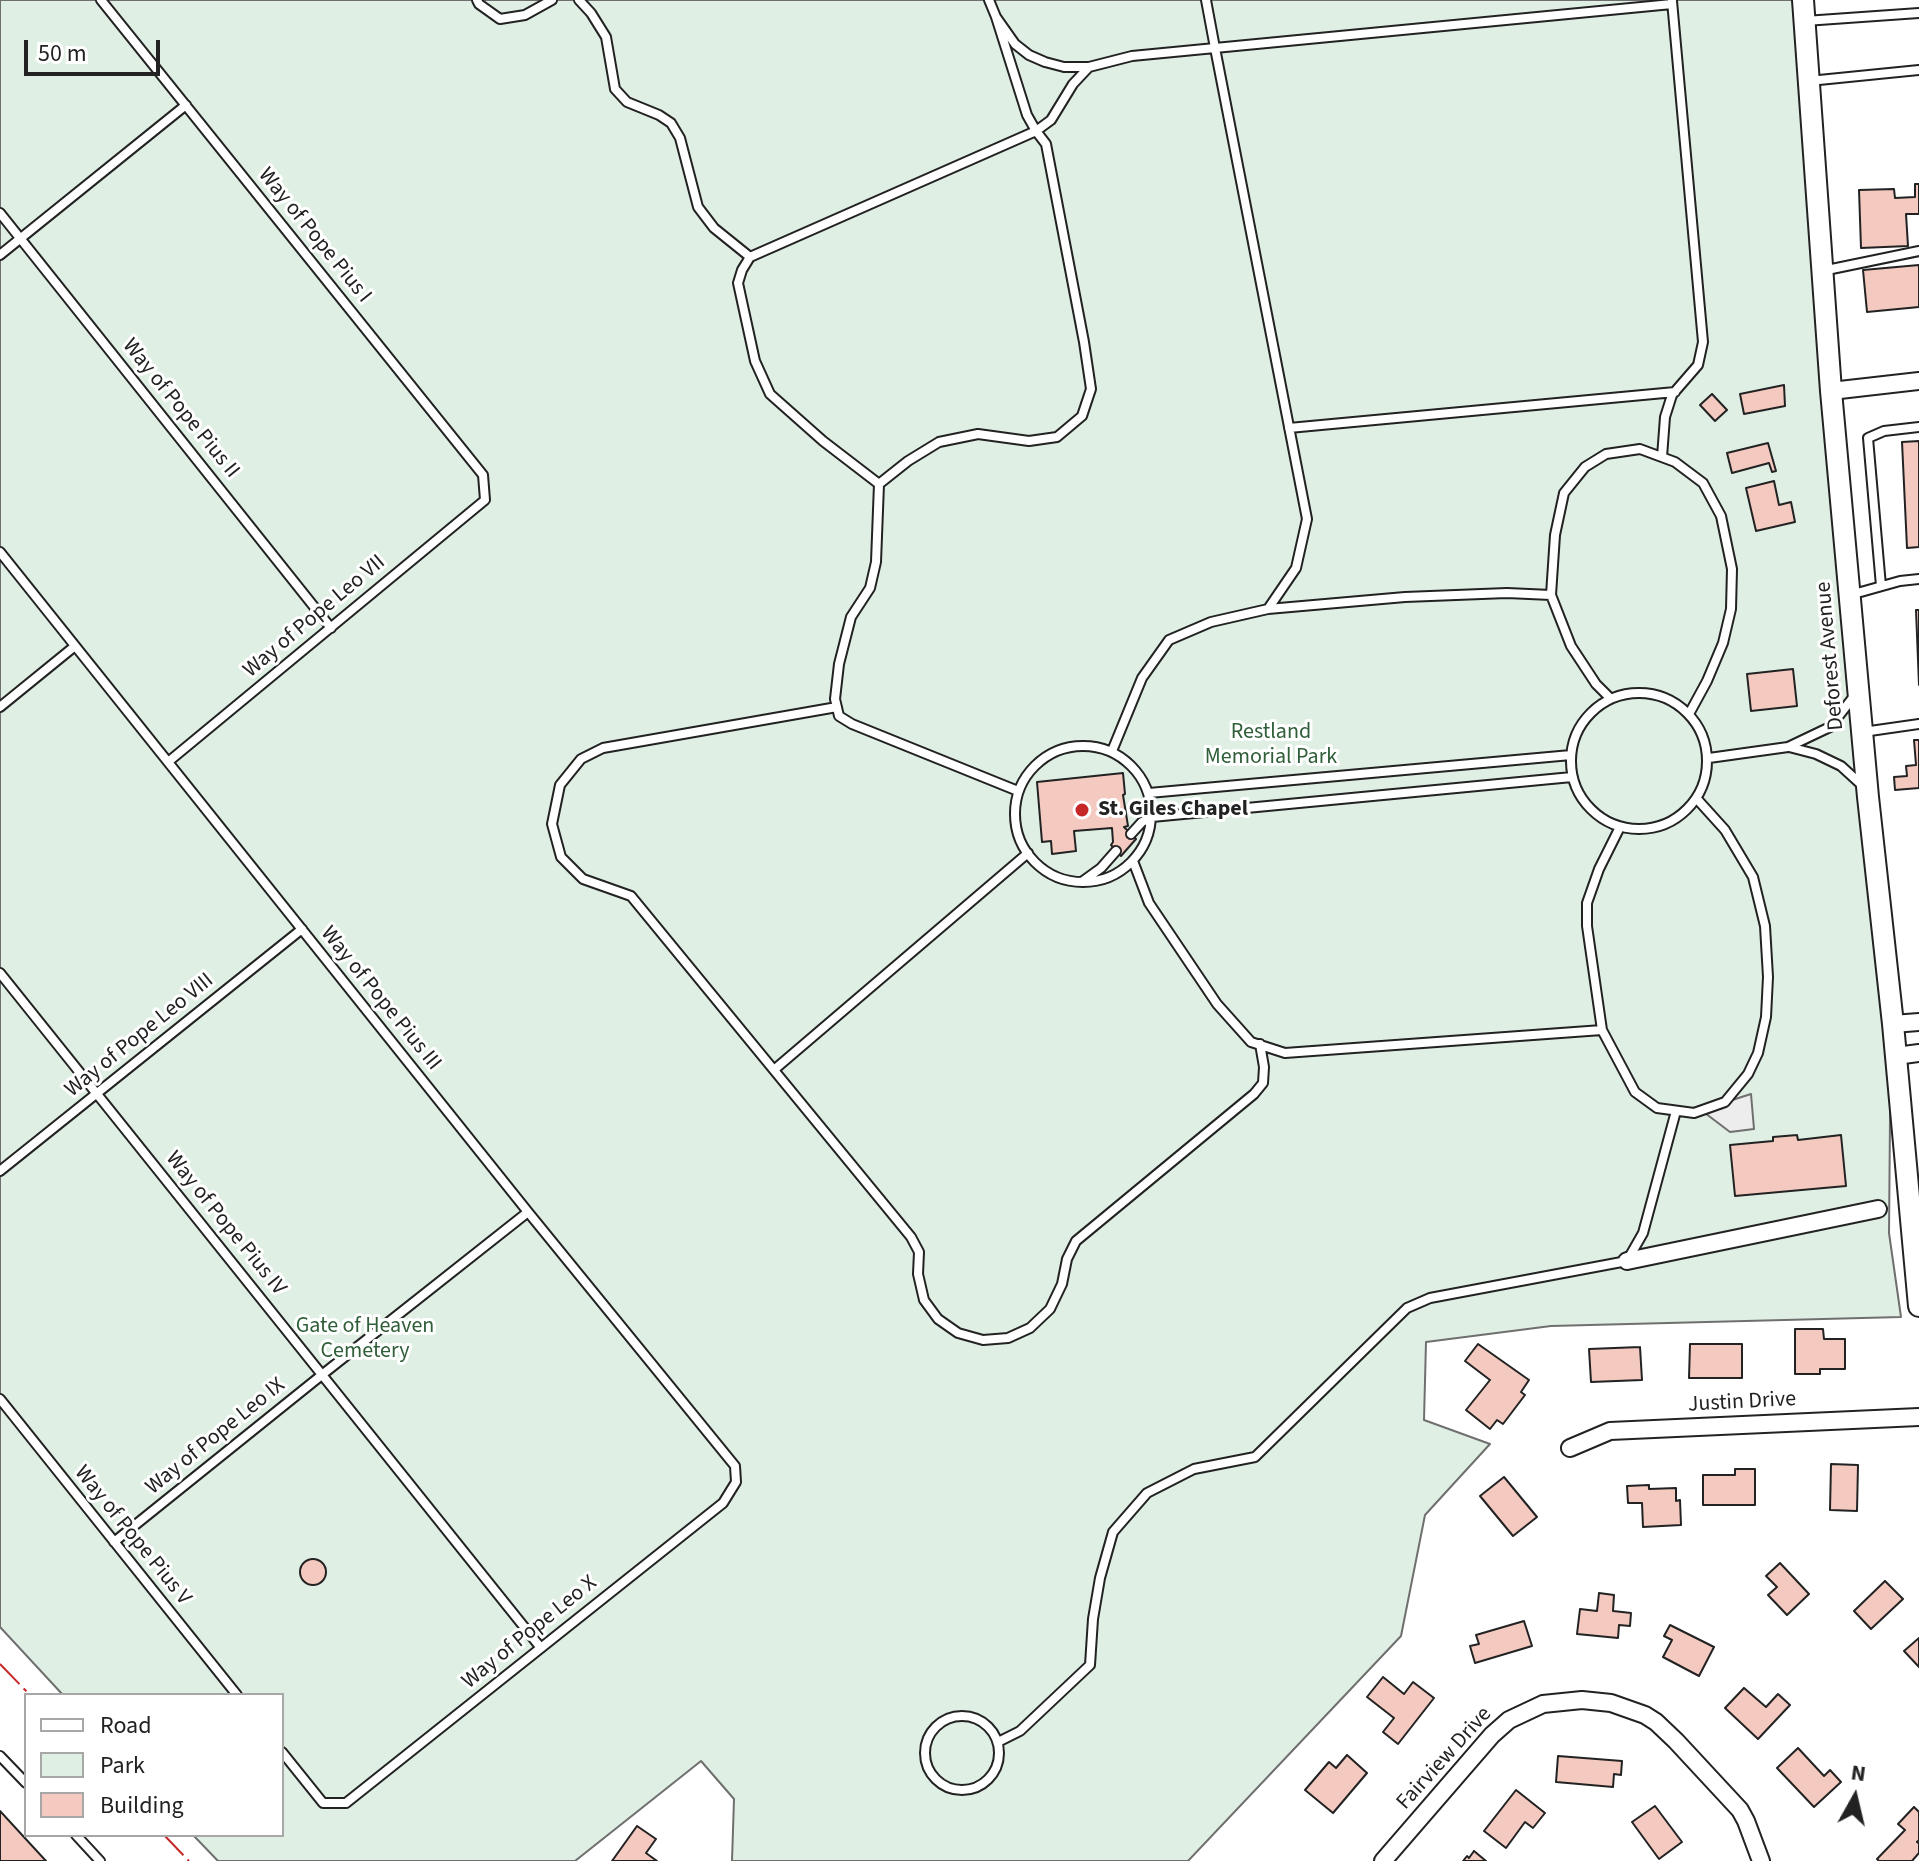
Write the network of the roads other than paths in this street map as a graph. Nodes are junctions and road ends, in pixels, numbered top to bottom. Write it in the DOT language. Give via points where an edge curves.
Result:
graph roads {
  1 [pos="101,0"];
  2 [pos="477,0"];
  3 [pos="552,0"];
  4 [pos="579,0"];
  5 [pos="989,0"];
  6 [pos="1206,0"];
  7 [pos="1803,0"];
  8 [pos="1672,2"];
  9 [pos="1919,13"];
  10 [pos="996,17"];
  11 [pos="1804,22"];
  12 [pos="1215,48"];
  13 [pos="1089,67"];
  14 [pos="1919,70"];
  15 [pos="1808,81"];
  16 [pos="186,105"];
  17 [pos="1036,131"];
  18 [pos="0,213"];
  19 [pos="20,239"];
  20 [pos="1919,251"];
  21 [pos="0,255"];
  22 [pos="750,257"];
  23 [pos="1822,271"];
  24 [pos="1919,381"];
  25 [pos="1831,391"];
  26 [pos="1675,392"];
  27 [pos="1919,427"];
  28 [pos="1289,428"];
  29 [pos="1662,457"];
  30 [pos="879,484"];
  31 [pos="485,500"];
  32 [pos="0,552"];
  33 [pos="1919,579"];
  34 [pos="1881,586"];
  35 [pos="1551,595"];
  36 [pos="1850,595"];
  37 [pos="1268,609"];
  38 [pos="331,628"];
  39 [pos="75,646"];
  40 [pos="1858,690"];
  41 [pos="1610,698"];
  42 [pos="0,707"];
  43 [pos="837,707"];
  44 [pos="1689,714"];
  45 [pos="1919,724"];
  46 [pos="1862,732"];
  47 [pos="1788,747"];
  48 [pos="1112,751"];
  49 [pos="1571,755"];
  50 [pos="1709,758"];
  51 [pos="168,762"];
  52 [pos="1572,777"];
  53 [pos="1018,791"];
  54 [pos="1868,791"];
  55 [pos="1149,793"];
  56 [pos="1697,799"];
  57 [pos="1152,817"];
  58 [pos="1620,827"];
  59 [pos="1131,834"];
  60 [pos="1116,851"];
  61 [pos="1028,853"];
  62 [pos="1133,861"];
  63 [pos="1083,882"];
  64 [pos="302,929"];
  65 [pos="0,973"];
  66 [pos="1919,1022"];
  67 [pos="1893,1024"];
  68 [pos="1602,1030"];
  69 [pos="1260,1044"];
  70 [pos="1919,1053"];
  71 [pos="1896,1056"];
  72 [pos="775,1069"];
  73 [pos="97,1094"];
  74 [pos="1676,1111"];
  75 [pos="0,1171"];
  76 [pos="1878,1209"];
  77 [pos="528,1212"];
  78 [pos="1627,1261"];
  79 [pos="1919,1306"];
  80 [pos="323,1374"];
  81 [pos="0,1399"];
  82 [pos="1919,1417"];
  83 [pos="1570,1448"];
  84 [pos="735,1466"];
  85 [pos="114,1542"];
  86 [pos="541,1648"];
  87 [pos="235,1693"];
  88 [pos="998,1742"];
  89 [pos="284,1754"];
  90 [pos="0,1756"];
  91 [pos="24,1781"];
  92 [pos="78,1837"];
  93 [pos="100,1861"];
  94 [pos="1383,1861"];
  95 [pos="1761,1861"];
  1 -- 16 [label="lane, Way of Pope Pius I"];
  2 -- 3 [label="lane" via="500,19 525,15"];
  4 -- 22 [label="lane" via="606,37 615,89 627,102 671,123 698,207 714,228"];
  5 -- 10 [label="lane"];
  6 -- 12 [label="lane"];
  7 -- 11 [label="street, Deforest Avenue"];
  8 -- 12 [label="lane"];
  8 -- 26 [label="lane" via="1703,342 1698,365"];
  9 -- 11 [label="lane"];
  10 -- 13 [label="lane" via="1029,55 1064,67"];
  10 -- 17 [label="lane"];
  11 -- 15 [label="street, Deforest Avenue"];
  12 -- 13 [label="lane" via="1132,56"];
  12 -- 28 [label="lane"];
  13 -- 17 [label="lane" via="1051,120"];
  14 -- 15 [label="lane"];
  15 -- 23 [label="street, Deforest Avenue"];
  16 -- 19 [label="lane"];
  16 -- 31 [label="lane, Way of Pope Pius I" via="483,475"];
  17 -- 22 [label="lane"];
  17 -- 30 [label="lane" via="1046,144 1084,342 1091,389 1082,416 1057,437 1029,441 978,434 939,442"];
  18 -- 19 [label="lane, Way of Pope Pius II"];
  19 -- 21 [label="lane"];
  19 -- 38 [label="lane, Way of Pope Pius II"];
  20 -- 23 [label="lane"];
  22 -- 30 [label="lane" via="738,283 755,361 770,394"];
  23 -- 25 [label="street, Deforest Avenue"];
  24 -- 25 [label="street"];
  25 -- 36 [label="street, Deforest Avenue"];
  26 -- 28 [label="lane"];
  26 -- 29 [label="lane" via="1665,417"];
  27 -- 34 [label="lane" via="1868,438"];
  28 -- 37 [label="lane" via="1307,519 1296,568"];
  29 -- 35 [label="lane" via="1640,449 1606,454 1571,484 1555,535"];
  29 -- 44 [label="lane" via="1703,483 1721,516 1732,569 1723,643"];
  30 -- 43 [label="lane" via="876,562 870,588 851,617 839,664"];
  31 -- 38 [label="lane, Way of Pope Leo VII"];
  32 -- 39 [label="lane, Way of Pope Pius III"];
  33 -- 34 [label="lane"];
  34 -- 36 [label="lane"];
  35 -- 37 [label="lane" via="1405,597"];
  35 -- 41 [label="lane" via="1571,646"];
  36 -- 40 [label="street, Deforest Avenue"];
  37 -- 48 [label="lane" via="1211,622 1169,640 1142,678"];
  38 -- 51 [label="lane, Way of Pope Leo VII"];
  39 -- 42 [label="lane"];
  39 -- 51 [label="lane, Way of Pope Pius III"];
  40 -- 46 [label="street, Deforest Avenue"];
  40 -- 47 [label="lane" via="1830,727"];
  41 -- 44 [label="lane" via="1632,692 1655,694"];
  41 -- 49 [label="lane" via="1583,721"];
  43 -- 53 [label="lane" via="839,716 852,724"];
  43 -- 72 [label="lane" via="603,748 581,759 560,785 552,824 561,857 583,879 631,896"];
  44 -- 50 [label="lane" via="1704,736"];
  45 -- 46 [label="lane"];
  46 -- 54 [label="street, Deforest Avenue"];
  47 -- 50 [label="lane"];
  47 -- 54 [label="lane" via="1841,766"];
  48 -- 53 [label="lane" via="1068,746 1029,771"];
  48 -- 55 [label="lane" via="1130,763"];
  49 -- 52 [label="lane"];
  49 -- 55 [label="lane"];
  50 -- 56 [label="lane"];
  51 -- 64 [label="lane, Way of Pope Pius III"];
  52 -- 57 [label="lane"];
  52 -- 58 [label="lane" via="1590,808"];
  53 -- 61 [label="lane" via="1014,814"];
  54 -- 67 [label="street, Deforest Avenue"];
  55 -- 57 [label="lane"];
  56 -- 58 [label="lane" via="1663,825"];
  56 -- 74 [label="lane" via="1725,830 1753,877 1765,926 1766,1017 1748,1074 1725,1102 1694,1113"];
  57 -- 59 [label="lane"];
  57 -- 62 [label="lane" via="1146,843"];
  58 -- 68 [label="lane" via="1587,903"];
  60 -- 63 [label="lane"];
  61 -- 63 [label="lane" via="1048,873"];
  61 -- 72 [label="lane"];
  62 -- 63 [label="lane" via="1116,875"];
  62 -- 69 [label="lane" via="1149,903 1217,1004 1251,1042"];
  64 -- 73 [label="lane, Way of Pope Leo VIII"];
  64 -- 77 [label="lane, Way of Pope Pius III"];
  65 -- 73 [label="lane, Way of Pope Pius IV"];
  66 -- 67 [label="street"];
  67 -- 71 [label="street, Deforest Avenue"];
  68 -- 69 [label="lane" via="1285,1053"];
  68 -- 74 [label="lane" via="1635,1092 1657,1108"];
  69 -- 72 [label="lane" via="1263,1083 1254,1094 1076,1241 1050,1309 1030,1328 1008,1338 983,1340 958,1333 938,1319 924,1300 919,1252 911,1237"];
  70 -- 71 [label="street"];
  71 -- 79 [label="street, Deforest Avenue"];
  73 -- 75 [label="lane, Way of Pope Leo VIII"];
  73 -- 80 [label="lane, Way of Pope Pius IV"];
  74 -- 78 [label="lane" via="1643,1233"];
  76 -- 78 [label="street"];
  77 -- 80 [label="lane, Way of Pope Leo IX"];
  77 -- 84 [label="lane, Way of Pope Pius III"];
  78 -- 88 [label="lane" via="1430,1298 1407,1308 1255,1457 1194,1469 1147,1493 1113,1532 1100,1578 1090,1665 1020,1731"];
  80 -- 85 [label="lane, Way of Pope Leo IX"];
  80 -- 86 [label="lane, Way of Pope Pius IV"];
  81 -- 85 [label="lane, Way of Pope Pius V"];
  82 -- 83 [label="street, Justin Drive" via="1610,1431"];
  84 -- 86 [label="lane, Way of Pope Leo X" via="736,1482 723,1503"];
  85 -- 87 [label="lane, Way of Pope Pius V"];
  86 -- 89 [label="lane, Way of Pope Leo X" via="346,1803 323,1803"];
  88 -- 88 [label="lane" via="983,1722 947,1718 929,1734 924,1758 935,1780 969,1790 991,1777"];
  90 -- 91 [label="lane"];
  92 -- 93 [label="lane"];
  94 -- 95 [label="street, Fairview Drive" via="1509,1720 1543,1704 1582,1700 1611,1703 1656,1722 1740,1810"];
}
